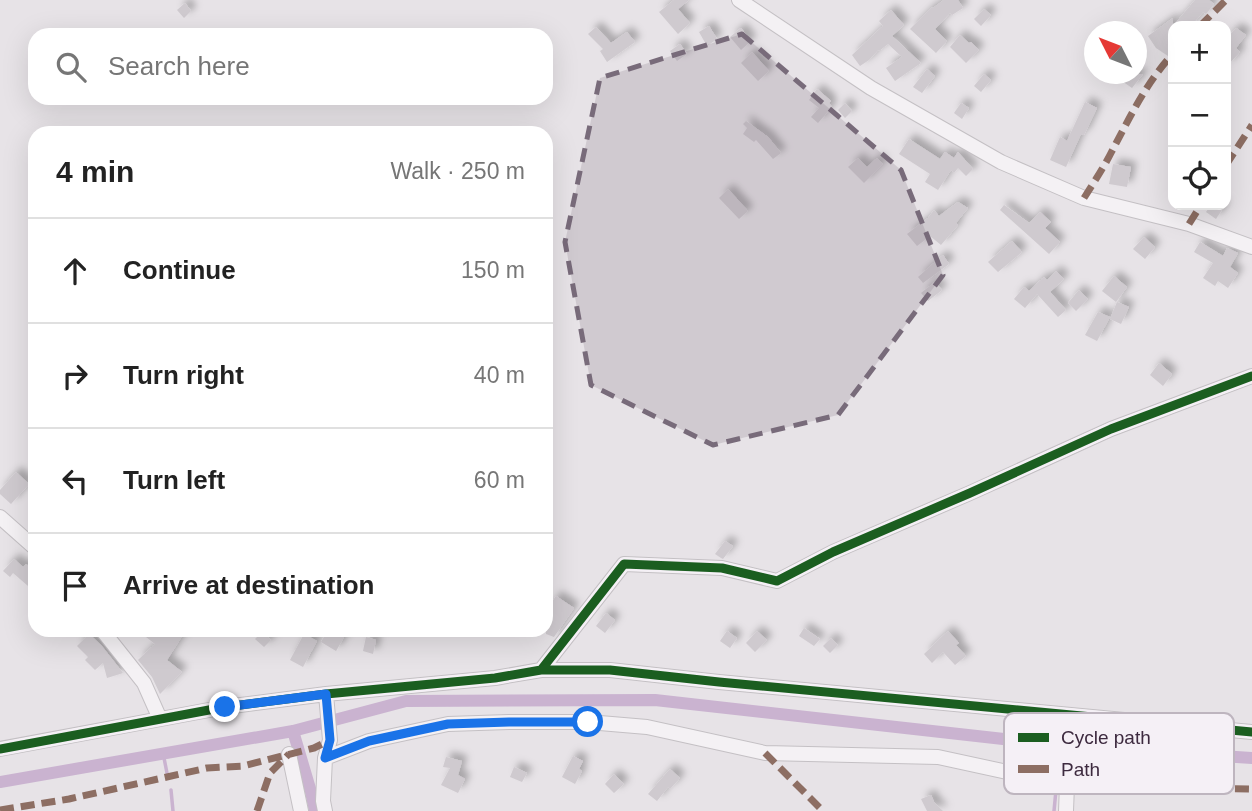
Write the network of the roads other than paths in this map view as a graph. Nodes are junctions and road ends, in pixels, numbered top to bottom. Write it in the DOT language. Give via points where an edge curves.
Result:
graph roads {
  1 [pos="738,0"];
  2 [pos="1252,247"];
  3 [pos="1252,376"];
  4 [pos="0,517"];
  5 [pos="28,542"];
  6 [pos="108,637"];
  7 [pos="541,670"];
  8 [pos="326,694"];
  9 [pos="1047,713"];
  10 [pos="160,719"];
  11 [pos="1234,730"];
  12 [pos="1252,732"];
  13 [pos="0,749"];
  14 [pos="289,754"];
  15 [pos="325,758"];
  16 [pos="1004,771"];
  17 [pos="301,811"];
  18 [pos="325,811"];
  1 -- 2 [label="street" via="871,88 1001,162 1084,198 1189,224"];
  3 -- 7 [label="street" via="1111,429 777,581 722,568 624,564"];
  4 -- 5 [label="street"];
  6 -- 10 [label="street" via="144,683"];
  7 -- 8 [label="street"];
  7 -- 9 [label="street" via="610,670"];
  8 -- 10 [label="street"];
  8 -- 15 [label="street" via="330,740"];
  10 -- 13 [label="street"];
  11 -- 12 [label="street"];
  14 -- 17 [label="street"];
  15 -- 16 [label="street" via="369,741 448,724 588,722 647,727 765,753 937,757"];
  15 -- 18 [label="street"];
}
